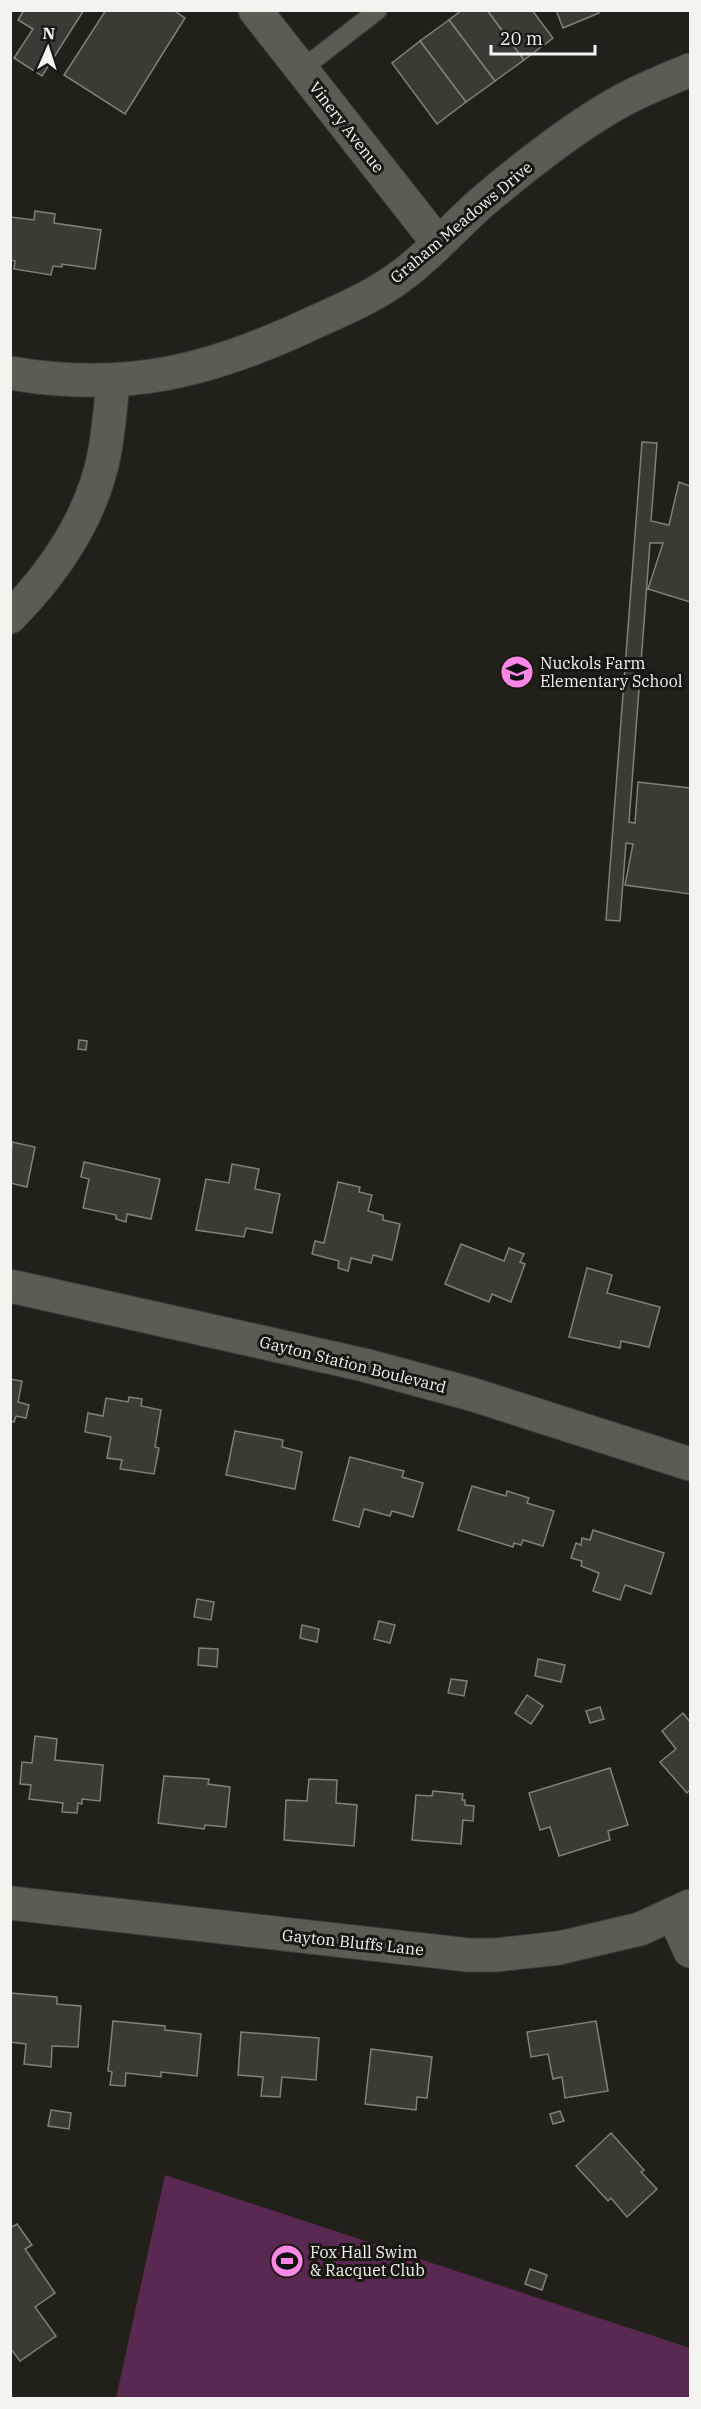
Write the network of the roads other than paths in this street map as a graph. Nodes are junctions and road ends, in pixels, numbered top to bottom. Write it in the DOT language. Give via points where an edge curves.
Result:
graph roads {
  1 [pos="255,10"];
  2 [pos="378,10"];
  3 [pos="302,69"];
  4 [pos="690,70"];
  5 [pos="438,243"];
  6 [pos="10,373"];
  7 [pos="113,381"];
  8 [pos="10,616"];
  9 [pos="10,1286"];
  10 [pos="690,1464"];
  11 [pos="10,1903"];
  12 [pos="682,1910"];
  13 [pos="690,1951"];
  1 -- 3 [label="street, Vinery Avenue"];
  2 -- 3 [label="lane"];
  3 -- 5 [label="street, Vinery Avenue"];
  4 -- 5 [label="street, Graham Meadows Drive" via="645,89 571,132"];
  5 -- 7 [label="street, Graham Meadows Drive" via="401,277 292,333 199,367"];
  6 -- 7 [label="street, Graham Meadows Drive" via="69,381"];
  7 -- 8 [label="street" via="105,450 82,516 56,565"];
  9 -- 10 [label="street, Gayton Station Boulevard" via="364,1365 471,1394"];
  11 -- 12 [label="street, Gayton Bluffs Lane" via="496,1955 559,1948 630,1931"];
  12 -- 13 [label="street"];
}
